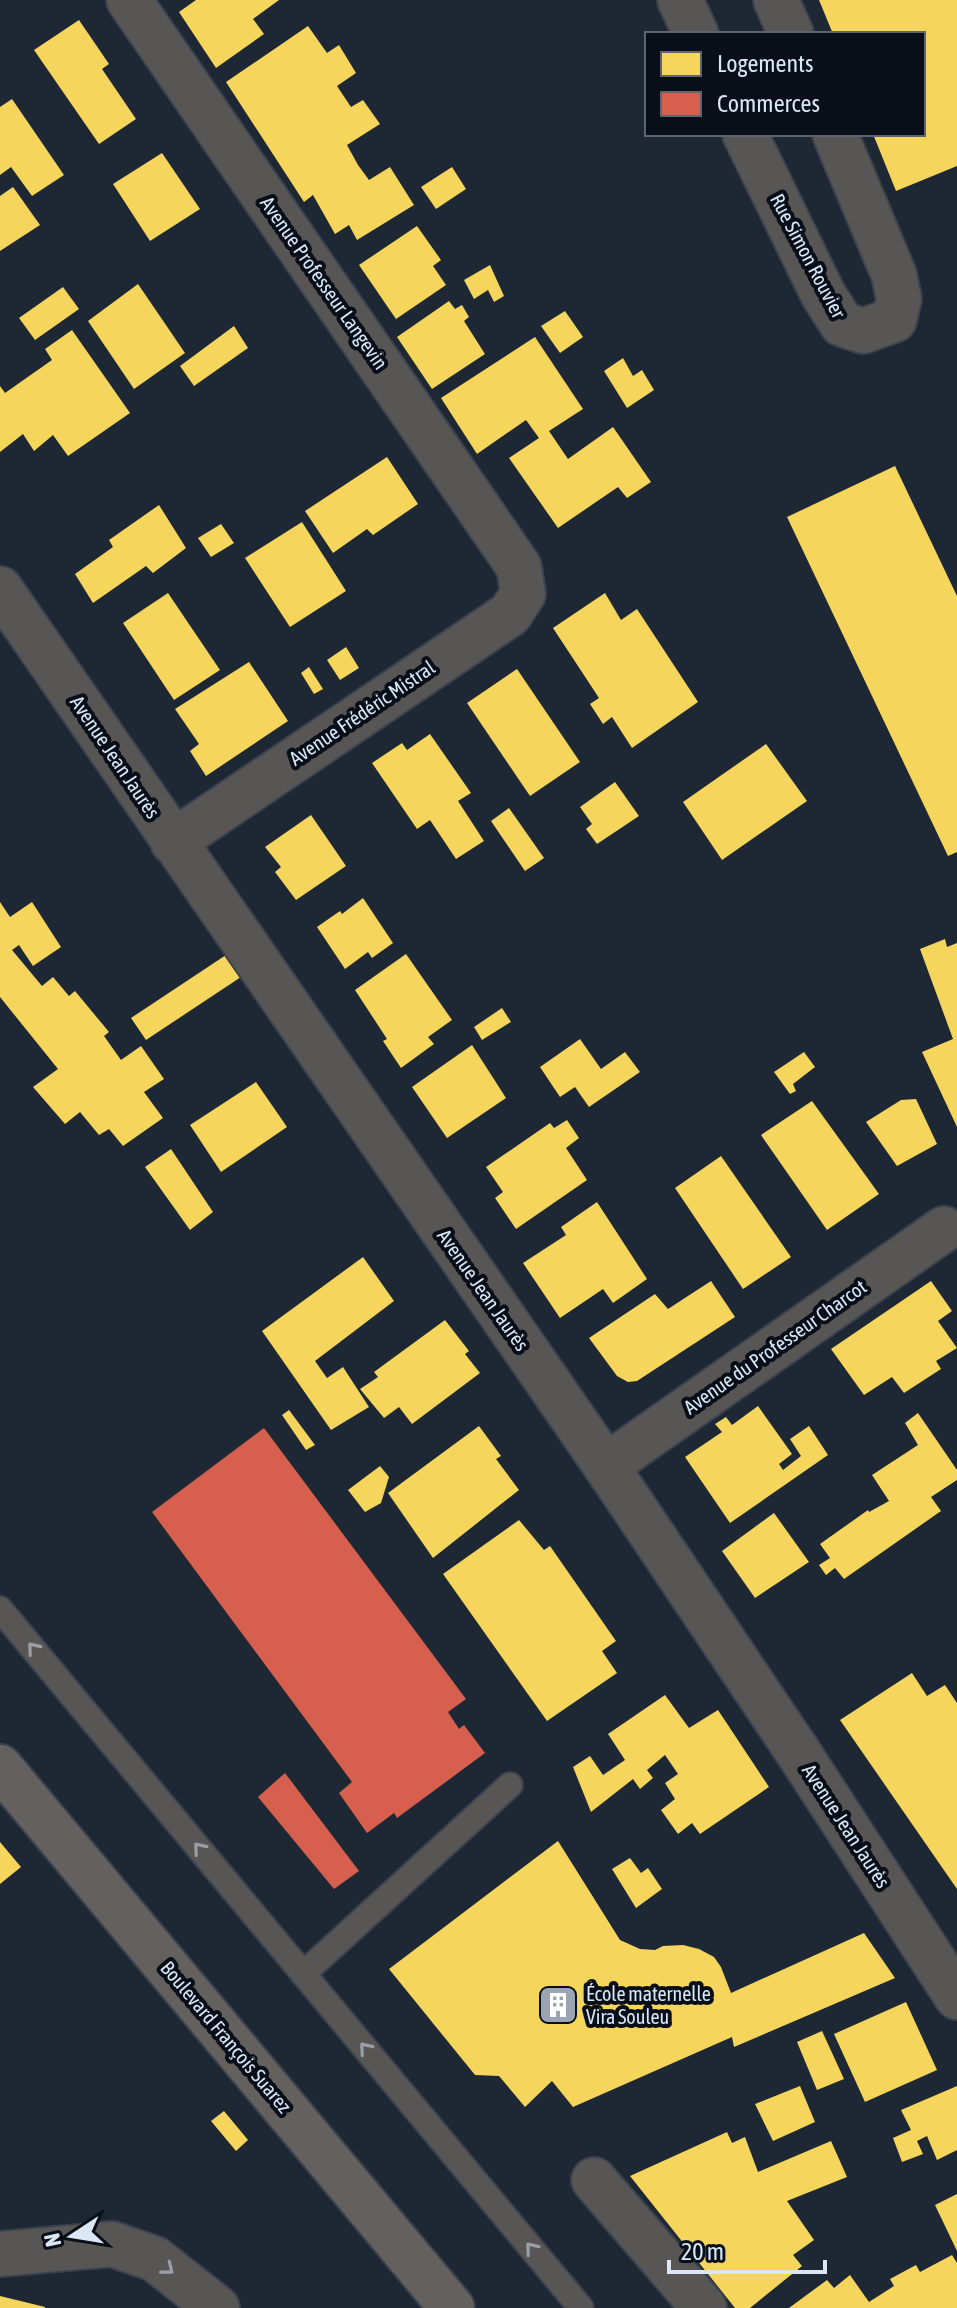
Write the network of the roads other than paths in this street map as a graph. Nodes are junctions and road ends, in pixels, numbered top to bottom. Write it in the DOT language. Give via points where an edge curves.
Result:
graph roads {
  1 [pos="129,0"];
  2 [pos="680,0"];
  3 [pos="776,0"];
  4 [pos="695,32"];
  5 [pos="790,32"];
  6 [pos="746,136"];
  7 [pos="836,136"];
  8 [pos="519,567"];
  9 [pos="0,589"];
  10 [pos="173,842"];
  11 [pos="944,1229"];
  12 [pos="606,1466"];
  13 [pos="0,1609"];
  14 [pos="0,1767"];
  15 [pos="510,1785"];
  16 [pos="303,1974"];
  17 [pos="957,1997"];
  18 [pos="594,2180"];
  19 [pos="0,2254"];
  20 [pos="217,2308"];
  21 [pos="452,2308"];
  22 [pos="581,2308"];
  23 [pos="704,2308"];
  1 -- 8 [label="street, Avenue Professeur Langevin"];
  2 -- 4 [label="street"];
  3 -- 5 [label="street"];
  6 -- 7 [label="street, Rue Simon Rouvier" via="823,294 842,324 863,331 894,320 899,299 894,275"];
  8 -- 10 [label="street, Avenue Frédéric Mistral" via="523,594 510,614"];
  9 -- 10 [label="street, Avenue Jean Jaurès"];
  10 -- 12 [label="street, Avenue Jean Jaurès"];
  11 -- 12 [label="street, Avenue du Professeur Charcot"];
  12 -- 17 [label="street, Avenue Jean Jaurès"];
  16 -- 13 [label="lane, one-way"];
  14 -- 21 [label="main road, Boulevard François Suarez"];
  15 -- 16 [label="lane"];
  22 -- 16 [label="lane, one-way"];
  18 -- 23 [label="street"];
  19 -- 20 [label="street, one-way" via="112,2244 155,2259"];
}
